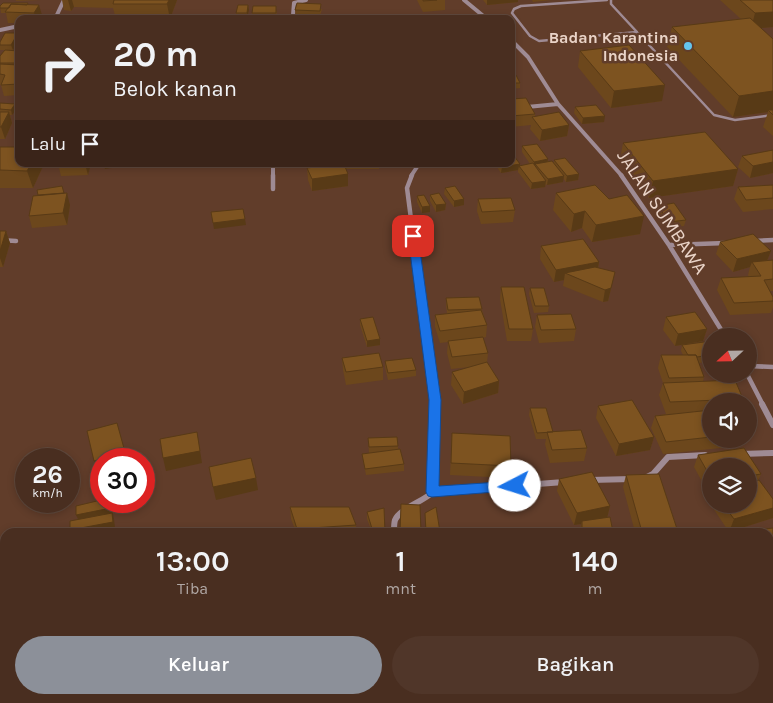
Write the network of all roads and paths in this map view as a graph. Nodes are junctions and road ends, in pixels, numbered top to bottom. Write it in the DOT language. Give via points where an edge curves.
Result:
graph roads {
  1 [pos="64,0"];
  2 [pos="306,0"];
  3 [pos="464,0"];
  4 [pos="607,0"];
  5 [pos="611,0"];
  6 [pos="56,15"];
  7 [pos="293,15"];
  8 [pos="482,15"];
  9 [pos="514,15"];
  10 [pos="515,16"];
  11 [pos="15,27"];
  12 [pos="0,30"];
  13 [pos="637,32"];
  14 [pos="515,43"];
  15 [pos="518,46"];
  16 [pos="558,104"];
  17 [pos="521,108"];
  18 [pos="773,116"];
  19 [pos="15,151"];
  20 [pos="12,159"];
  21 [pos="273,167"];
  22 [pos="418,167"];
  23 [pos="273,189"];
  24 [pos="0,240"];
  25 [pos="773,240"];
  26 [pos="16,241"];
  27 [pos="735,242"];
  28 [pos="745,242"];
  29 [pos="669,245"];
  30 [pos="720,328"];
  31 [pos="758,366"];
  32 [pos="773,367"];
  33 [pos="752,383"];
  34 [pos="773,425"];
  35 [pos="773,452"];
  36 [pos="730,454"];
  37 [pos="713,455"];
  38 [pos="583,481"];
  39 [pos="573,482"];
  40 [pos="432,492"];
  41 [pos="394,528"];
  1 -- 6 [label="street"];
  2 -- 7 [label="street" via="294,3"];
  3 -- 8 [label="street"];
  4 -- 9 [label="lane" via="521,6 514,9"];
  5 -- 13 [label="lane" via="611,4"];
  10 -- 13 [label="lane" via="530,36 539,41"];
  11 -- 12 [label="street"];
  13 -- 18 [label="lane" via="719,118 733,120"];
  14 -- 15 [label="street, JALAN SUMBAWA"];
  15 -- 16 [label="street, JALAN SUMBAWA" via="535,66"];
  16 -- 17 [label="street"];
  16 -- 29 [label="street, JALAN SUMBAWA" via="618,170"];
  19 -- 20 [label="street"];
  21 -- 23 [label="street"];
  22 -- 40 [label="street" via="407,188 435,400"];
  24 -- 26 [label="street"];
  25 -- 28 [label="street"];
  27 -- 29 [label="street"];
  29 -- 30 [label="street, JALAN SUMBAWA"];
  31 -- 32 [label="street"];
  33 -- 34 [label="street"];
  35 -- 36 [label="street"];
  37 -- 38 [label="street" via="668,457 653,474 643,479"];
  39 -- 40 [label="street"];
  40 -- 41 [label="street" via="426,499 400,513"];
}
